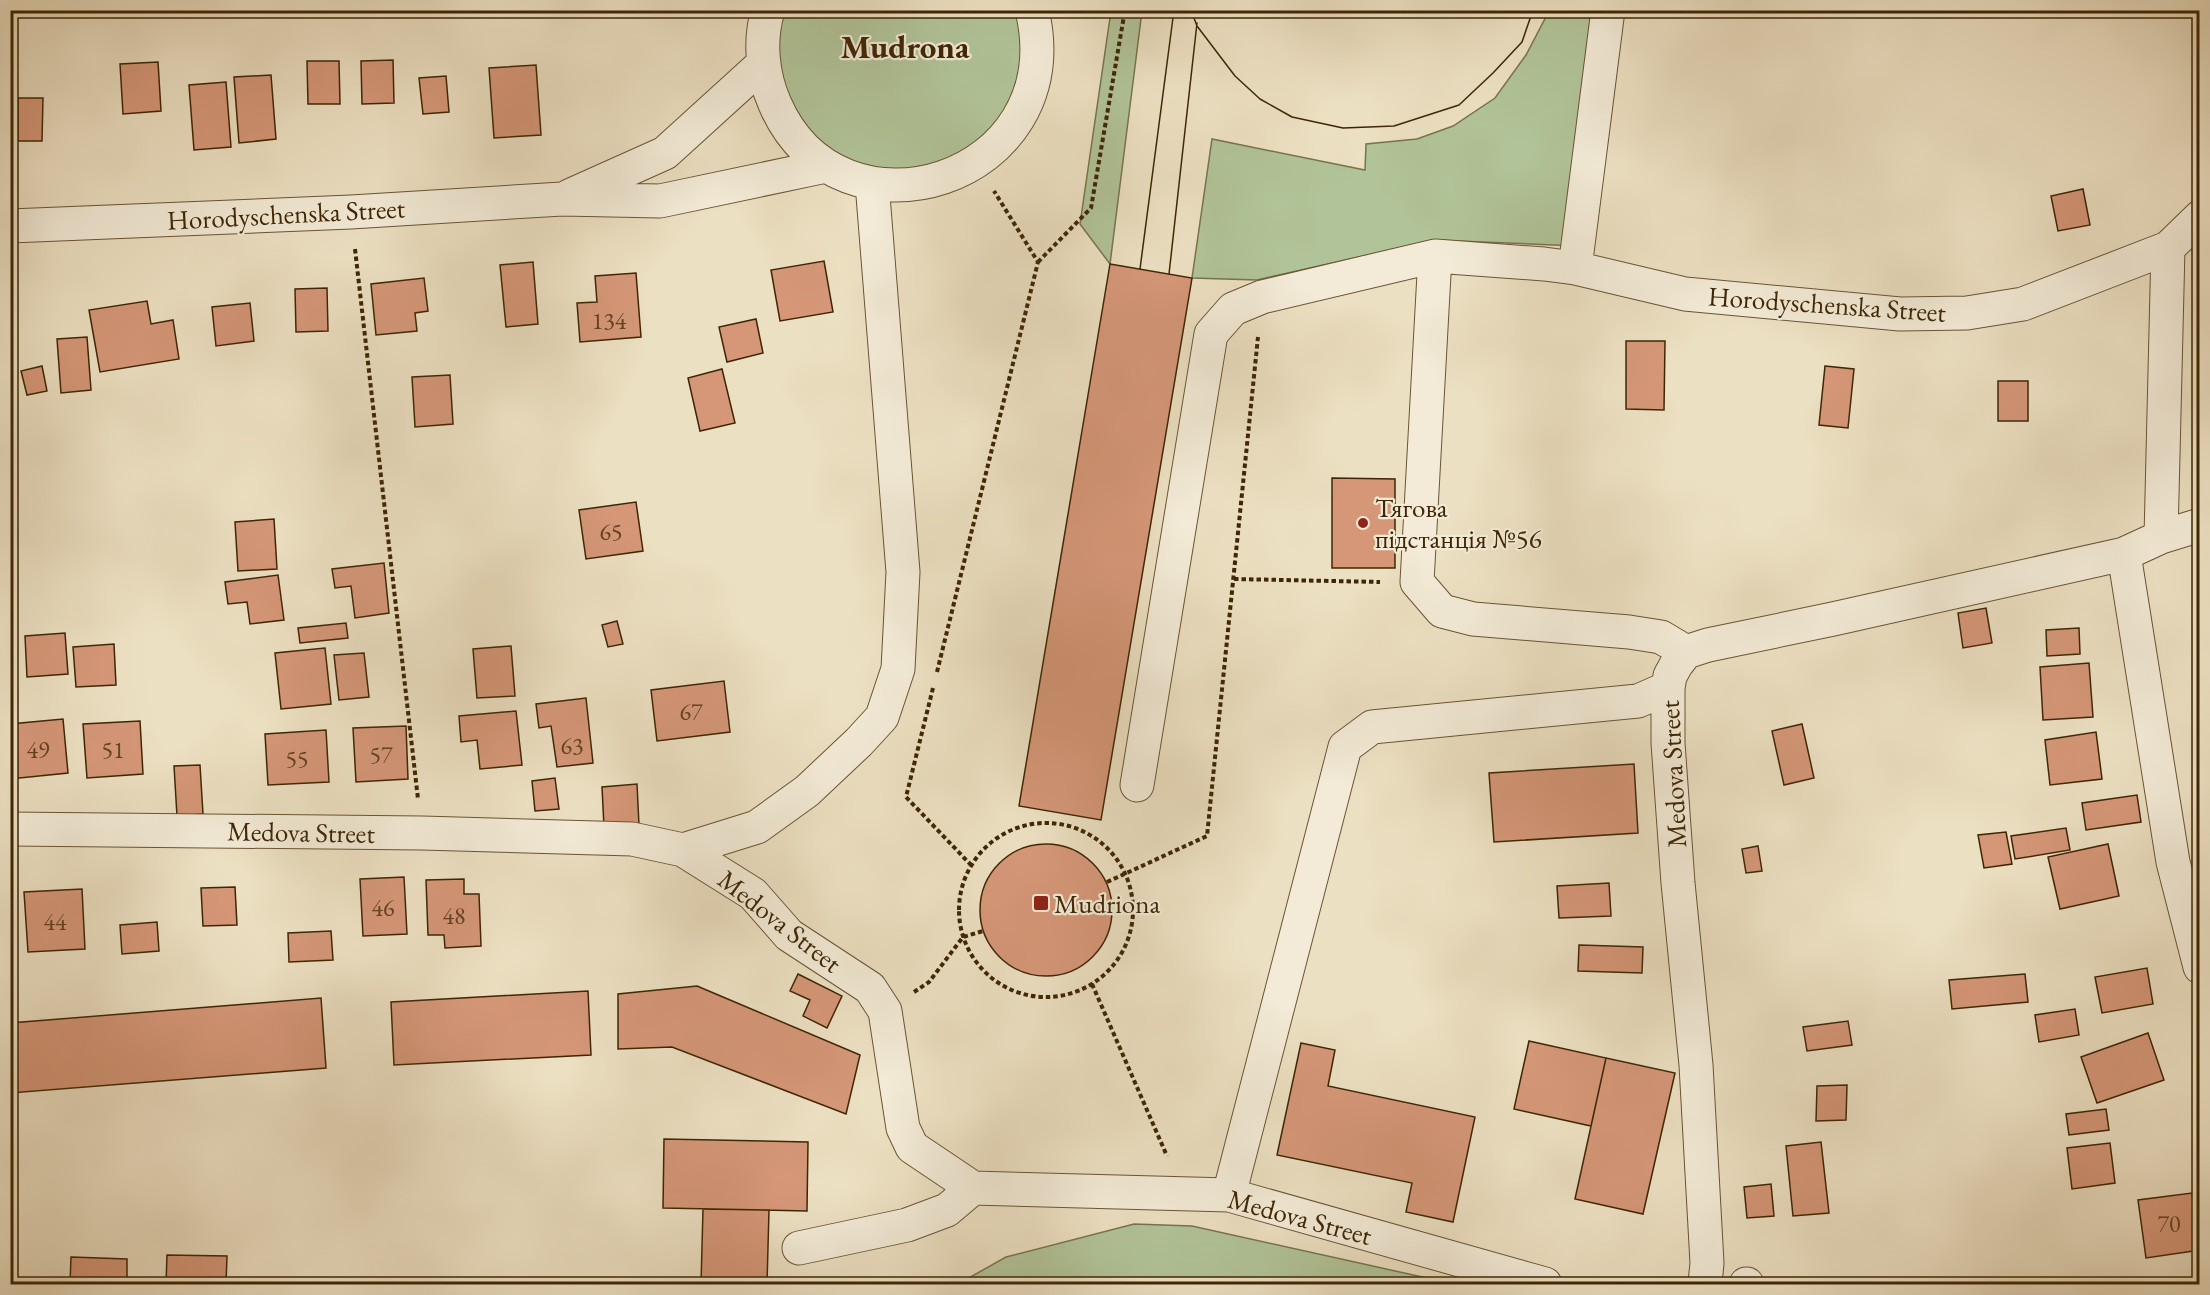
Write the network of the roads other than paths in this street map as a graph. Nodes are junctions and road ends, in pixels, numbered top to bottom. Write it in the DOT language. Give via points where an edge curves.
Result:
graph roads {
  1 [pos="768,10"];
  2 [pos="1032,10"];
  3 [pos="1608,10"];
  4 [pos="764,63"];
  5 [pos="826,166"];
  6 [pos="873,183"];
  7 [pos="562,199"];
  8 [pos="2199,217"];
  9 [pos="10,226"];
  10 [pos="2168,248"];
  11 [pos="1435,256"];
  12 [pos="1575,268"];
  13 [pos="2199,525"];
  14 [pos="2161,537"];
  15 [pos="2124,554"];
  16 [pos="1686,652"];
  17 [pos="1668,688"];
  18 [pos="1137,785"];
  19 [pos="10,829"];
  20 [pos="682,850"];
  21 [pos="2199,967"];
  22 [pos="973,1188"];
  23 [pos="1229,1196"];
  24 [pos="799,1248"];
  25 [pos="1545,1284"];
  26 [pos="1705,1284"];
  1 -- 4 [label="street"];
  2 -- 6 [label="street" via="1037,63 1028,99 996,147 977,163 930,183"];
  3 -- 12 [label="street"];
  4 -- 5 [label="street" via="778,111 789,129"];
  4 -- 7 [label="street, Horodyschenska Street" via="665,153"];
  5 -- 6 [label="street"];
  5 -- 7 [label="street, Horodyschenska Street" via="660,201"];
  6 -- 20 [label="street" via="903,572 898,669 882,717 807,791 757,827"];
  7 -- 9 [label="street, Horodyschenska Street"];
  8 -- 10 [label="street, Horodyschenska Street"];
  10 -- 12 [label="street, Horodyschenska Street" via="2023,304 1967,314 1900,314 1685,294"];
  10 -- 14 [label="street"];
  11 -- 12 [label="street, Horodyschenska Street"];
  11 -- 16 [label="street" via="1417,582 1442,611 1473,620 1629,632 1661,637"];
  11 -- 18 [label="street, Horodyschenska Street" via="1262,297 1233,309 1211,334"];
  13 -- 14 [label="street"];
  14 -- 15 [label="street"];
  15 -- 16 [label="street"];
  15 -- 21 [label="street" via="2173,862"];
  16 -- 17 [label="street, Medova Street" via="1670,676"];
  17 -- 23 [label="street" via="1638,701 1372,728 1345,747"];
  17 -- 26 [label="street, Medova Street" via="1670,766 1696,1065"];
  19 -- 20 [label="street, Medova Street" via="632,839"];
  20 -- 22 [label="street, Medova Street" via="753,894 789,935 870,988 885,1011 903,1128 912,1147"];
  22 -- 23 [label="street, Medova Street"];
  22 -- 24 [label="street" via="947,1210 907,1225"];
  23 -- 25 [label="street, Medova Street"];
}
